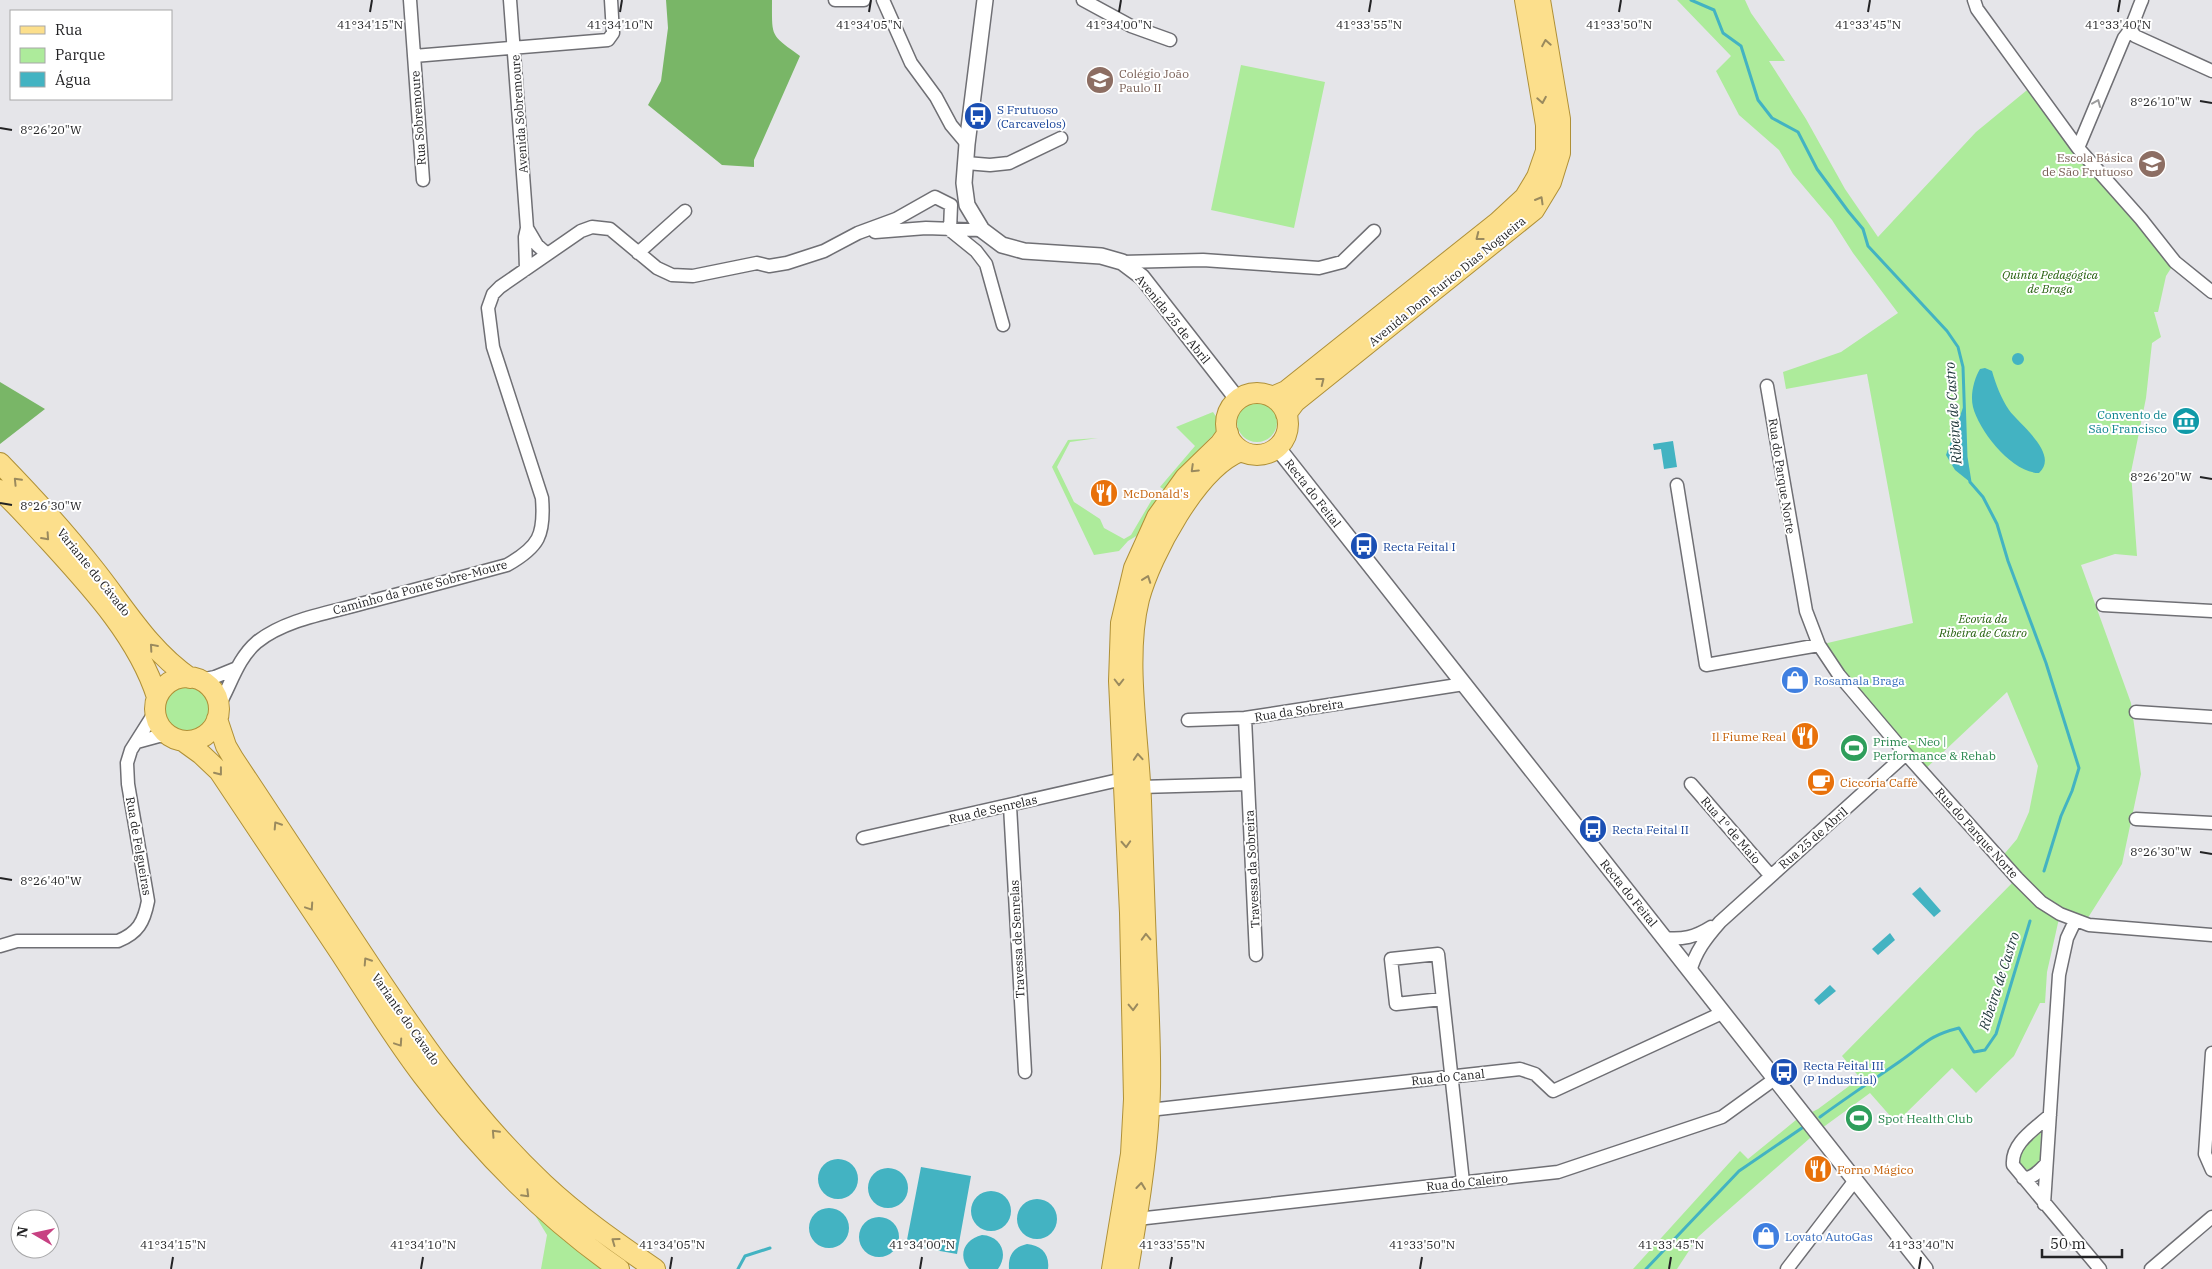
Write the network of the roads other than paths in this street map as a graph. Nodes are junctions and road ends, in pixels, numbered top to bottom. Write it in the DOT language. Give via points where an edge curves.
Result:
graph roads {
  1 [pos="410,0"];
  2 [pos="510,0"];
  3 [pos="611,0"];
  4 [pos="835,0"];
  5 [pos="864,0"];
  6 [pos="883,0"];
  7 [pos="986,0"];
  8 [pos="1082,0"];
  9 [pos="1525,0"];
  10 [pos="1540,0"];
  11 [pos="1974,0"];
  12 [pos="2142,0"];
  13 [pos="2131,30"];
  14 [pos="1170,40"];
  15 [pos="514,48"];
  16 [pos="414,56"];
  17 [pos="2212,71"];
  18 [pos="1061,138"];
  19 [pos="967,144"];
  20 [pos="2078,148"];
  21 [pos="966,163"];
  22 [pos="423,180"];
  23 [pos="685,210"];
  24 [pos="527,228"];
  25 [pos="950,230"];
  26 [pos="982,230"];
  27 [pos="1374,231"];
  28 [pos="858,233"];
  29 [pos="638,253"];
  30 [pos="547,254"];
  31 [pos="1122,262"];
  32 [pos="526,269"];
  33 [pos="2212,292"];
  34 [pos="1003,325"];
  35 [pos="1767,386"];
  36 [pos="1272,397"];
  37 [pos="1238,400"];
  38 [pos="1286,414"];
  39 [pos="1228,434"];
  40 [pos="1277,447"];
  41 [pos="1241,450"];
  42 [pos="0,463"];
  43 [pos="1677,485"];
  44 [pos="0,490"];
  45 [pos="2103,604"];
  46 [pos="2212,612"];
  47 [pos="1819,645"];
  48 [pos="237,668"];
  49 [pos="195,679"];
  50 [pos="1464,684"];
  51 [pos="156,704"];
  52 [pos="2136,712"];
  53 [pos="217,713"];
  54 [pos="2212,717"];
  55 [pos="1245,718"];
  56 [pos="1188,720"];
  57 [pos="176,739"];
  58 [pos="137,742"];
  59 [pos="1906,754"];
  60 [pos="1132,783"];
  61 [pos="1247,784"];
  62 [pos="1691,784"];
  63 [pos="1010,806"];
  64 [pos="2136,819"];
  65 [pos="2212,823"];
  66 [pos="863,838"];
  67 [pos="1770,876"];
  68 [pos="2075,921"];
  69 [pos="1720,922"];
  70 [pos="2212,934"];
  71 [pos="1664,938"];
  72 [pos="0,946"];
  73 [pos="1256,955"];
  74 [pos="1690,972"];
  75 [pos="1442,999"];
  76 [pos="1722,1013"];
  77 [pos="2212,1053"];
  78 [pos="1025,1072"];
  79 [pos="1453,1076"];
  80 [pos="1776,1078"];
  81 [pos="1149,1110"];
  82 [pos="2050,1115"];
  83 [pos="2046,1164"];
  84 [pos="2212,1170"];
  85 [pos="2023,1178"];
  86 [pos="1856,1180"];
  87 [pos="1463,1182"];
  88 [pos="2044,1204"];
  89 [pos="2212,1217"];
  90 [pos="1137,1219"];
  91 [pos="619,1269"];
  92 [pos="655,1269"];
  93 [pos="1112,1269"];
  94 [pos="1128,1269"];
  95 [pos="1787,1269"];
  96 [pos="1925,1269"];
  97 [pos="2100,1269"];
  98 [pos="2151,1269"];
  1 -- 16 [label="street, Rua Sobremoure"];
  2 -- 15 [label="street, Avenida Sobremoure"];
  3 -- 15 [label="street, Rua Sobremoure" via="613,33 608,40"];
  4 -- 5 [label="street"];
  6 -- 19 [label="street" via="911,62"];
  7 -- 19 [label="street"];
  8 -- 14 [label="street" via="1131,26"];
  9 -- 36 [label="main road, Avenida Dom Eurico Dias Nogueira, one-way" via="1546,126 1546,152 1537,177 1525,196 1498,222 1286,391"];
  38 -- 10 [label="main road, Avenida Dom Eurico Dias Nogueira, one-way" via="1294,402 1534,210 1551,182 1560,153 1560,119"];
  11 -- 20 [label="street" via="1977,9"];
  12 -- 13 [label="street"];
  13 -- 17 [label="street" via="2135,36"];
  20 -- 13 [label="street, one-way" via="2124,38"];
  15 -- 16 [label="street, Rua Sobremoure"];
  15 -- 24 [label="street, Avenida Sobremoure"];
  16 -- 22 [label="street, Rua Sobremoure"];
  18 -- 21 [label="street" via="1009,163"];
  19 -- 21 [label="street"];
  20 -- 33 [label="street" via="2175,262"];
  21 -- 26 [label="street" via="967,204"];
  23 -- 29 [label="street"];
  24 -- 30 [label="street"];
  24 -- 32 [label="street, Avenida Sobremoure"];
  25 -- 26 [label="street"];
  25 -- 28 [label="street" via="926,228"];
  25 -- 28 [label="street, Caminho da Ponte Sobre-Moure" via="951,205 935,197 896,219"];
  25 -- 34 [label="street" via="976,250 986,264"];
  26 -- 31 [label="street, Avenida 25 de Abril" via="1002,245 1024,251 1102,256"];
  27 -- 31 [label="street" via="1342,262 1318,268 1203,260"];
  28 -- 29 [label="street, Caminho da Ponte Sobre-Moure" via="787,263 769,266 756,263 693,276 672,275"];
  29 -- 30 [label="street, Caminho da Ponte Sobre-Moure" via="610,229 592,227"];
  30 -- 32 [label="street, Caminho da Ponte Sobre-Moure"];
  31 -- 37 [label="street, Avenida 25 de Abril" via="1142,276"];
  32 -- 48 [label="street, Caminho da Ponte Sobre-Moure" via="493,294 488,308 493,347 542,498 544,518 538,541 526,554 507,565 313,617 269,634 256,643"];
  35 -- 47 [label="street, Rua do Parque Norte" via="1799,580"];
  36 -- 37 [label="main road" via="1254,393"];
  36 -- 38 [label="main road"];
  37 -- 39 [label="main road" via="1227,415"];
  38 -- 40 [label="main road" via="1287,432"];
  39 -- 41 [label="main road"];
  39 -- 60 [label="main road, one-way" via="1184,478 1169,499 1134,568 1121,633 1119,681"];
  40 -- 41 [label="main road" via="1260,455"];
  40 -- 50 [label="street, Recta do Feital"];
  60 -- 41 [label="main road, one-way" via="1132,648 1139,600 1159,547 1186,502 1230,455"];
  49 -- 42 [label="main road, Variante do Cávado, one-way" via="171,665 152,646 84,556"];
  43 -- 47 [label="street" via="1706,665"];
  44 -- 51 [label="main road, Variante do Cávado, one-way" via="72,566 115,620 145,665"];
  45 -- 46 [label="street"];
  47 -- 59 [label="street, Rua do Parque Norte" via="1839,675"];
  48 -- 49 [label="street" via="215,677"];
  48 -- 53 [label="street, Caminho da Ponte Sobre-Moure"];
  49 -- 51 [label="main road" via="182,678 167,684"];
  49 -- 53 [label="main road, Variante do Cávado" via="213,691"];
  50 -- 55 [label="street, Rua da Sobreira"];
  50 -- 71 [label="street, Recta do Feital"];
  51 -- 57 [label="main road, Variante do Cávado" via="158,722"];
  51 -- 58 [label="street, Rua de Felgueiras"];
  52 -- 54 [label="street"];
  53 -- 57 [label="main road" via="213,727 200,738"];
  92 -- 53 [label="main road, Variante do Cávado, one-way" via="576,1212 545,1185 487,1126 461,1094 416,1036 232,758"];
  55 -- 56 [label="street"];
  55 -- 61 [label="street, Rua da Sobreira"];
  57 -- 58 [label="street" via="159,736"];
  57 -- 91 [label="main road, Variante do Cávado, one-way" via="201,754 220,771 404,1050 450,1111 534,1202 564,1229"];
  58 -- 72 [label="street, Rua de Felgueiras" via="127,763 148,902 140,927 118,941 17,941"];
  59 -- 67 [label="street, Rua 25 de Abril"];
  59 -- 68 [label="street, Rua do Parque Norte" via="2041,902"];
  60 -- 61 [label="street"];
  60 -- 63 [label="street, Rua de Senrelas"];
  81 -- 60 [label="main road, one-way" via="1149,1026"];
  60 -- 93 [label="main road, one-way" via="1130,922 1134,1099 1131,1154"];
  61 -- 73 [label="street, Travessa da Sobreira"];
  62 -- 67 [label="street, Rua 1º de Maio"];
  63 -- 66 [label="street, Rua de Senrelas"];
  63 -- 78 [label="street, Travessa de Senrelas"];
  64 -- 65 [label="street"];
  67 -- 69 [label="street, Rua 25 de Abril"];
  68 -- 70 [label="street, Rua do Parque Norte" via="2126,929"];
  68 -- 82 [label="street" via="2067,938 2059,975"];
  69 -- 71 [label="street, Rua 25 de Abril" via="1696,936"];
  69 -- 74 [label="street, Rua 25 de Abril" via="1702,943"];
  71 -- 74 [label="street, Recta do Feital"];
  74 -- 76 [label="street, Recta do Feital"];
  75 -- 75 [label="street" via="1438,954 1391,960 1396,1004"];
  75 -- 79 [label="street"];
  76 -- 79 [label="street, Rua do Canal" via="1553,1092 1535,1074 1520,1069"];
  76 -- 80 [label="street, Recta do Feital"];
  77 -- 84 [label="street" via="2205,1154"];
  79 -- 81 [label="street, Rua do Canal"];
  79 -- 87 [label="street"];
  80 -- 86 [label="street, Recta do Feital"];
  80 -- 87 [label="street, Rua do Caleiro" via="1722,1117 1590,1162 1558,1172"];
  90 -- 81 [label="main road, one-way"];
  82 -- 83 [label="street"];
  82 -- 85 [label="street" via="2017,1146 2012,1157 2013,1165"];
  83 -- 85 [label="street" via="2037,1173"];
  83 -- 88 [label="street"];
  85 -- 88 [label="street"];
  86 -- 95 [label="street"];
  86 -- 96 [label="street, Recta do Feital"];
  87 -- 90 [label="street, Rua do Caleiro"];
  88 -- 97 [label="street"];
  89 -- 98 [label="street"];
  90 -- 94 [label="main road"];
}
